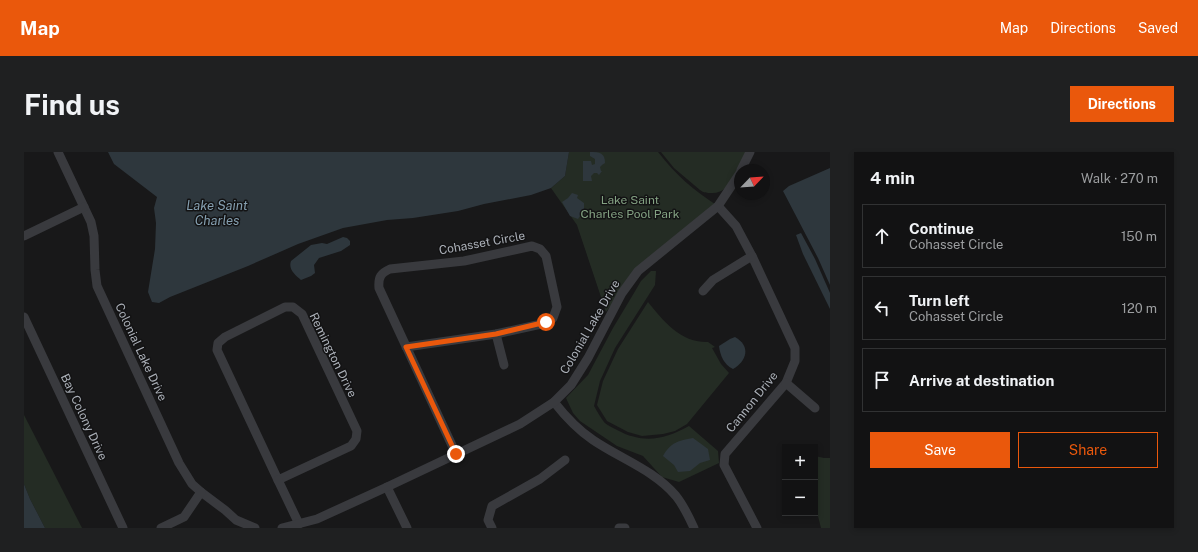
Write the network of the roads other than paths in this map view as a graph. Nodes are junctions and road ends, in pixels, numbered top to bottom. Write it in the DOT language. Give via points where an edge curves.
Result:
graph roads {
  1 [pos="58,152"];
  2 [pos="750,152"];
  3 [pos="744,164"];
  4 [pos="734,182"];
  5 [pos="718,206"];
  6 [pos="84,207"];
  7 [pos="24,236"];
  8 [pos="752,256"];
  9 [pos="703,291"];
  10 [pos="24,317"];
  11 [pos="496,334"];
  12 [pos="406,347"];
  13 [pos="504,365"];
  14 [pos="786,383"];
  15 [pos="554,402"];
  16 [pos="815,408"];
  17 [pos="456,454"];
  18 [pos="565,460"];
  19 [pos="278,480"];
  20 [pos="387,487"];
  21 [pos="201,492"];
  22 [pos="298,524"];
  23 [pos="123,528"];
  24 [pos="161,528"];
  25 [pos="255,528"];
  26 [pos="282,528"];
  27 [pos="407,528"];
  28 [pos="492,528"];
  29 [pos="619,528"];
  30 [pos="625,528"];
  31 [pos="694,528"];
  32 [pos="757,528"];
  1 -- 6 [label="street, Colonial Lake Drive"];
  2 -- 3 [label="street, Colonial Lake Drive"];
  4 -- 5 [label="street, Colonial Lake Drive"];
  5 -- 8 [label="street, Cannon Drive" via="736,226"];
  5 -- 15 [label="street, Colonial Lake Drive" via="638,271 622,293 571,385"];
  6 -- 7 [label="street"];
  6 -- 21 [label="street, Colonial Lake Drive" via="94,236 97,286 179,463 192,484"];
  8 -- 9 [label="street" via="713,280"];
  8 -- 14 [label="street, Cannon Drive" via="795,348 795,361"];
  10 -- 23 [label="street, Bay Colony Drive"];
  11 -- 12 [label="street, Cohasset Circle"];
  11 -- 12 [label="street, Cohasset Circle" via="553,318 557,307 546,256 540,249 532,246 464,260 390,269 382,273 378,280 379,288"];
  11 -- 13 [label="street"];
  12 -- 17 [label="street, Cohasset Circle"];
  14 -- 16 [label="street"];
  14 -- 32 [label="street, Cannon Drive" via="725,454 724,465"];
  15 -- 17 [label="street, Colonial Lake Drive" via="520,424"];
  15 -- 31 [label="street" via="578,429 592,440 664,484 682,504"];
  17 -- 20 [label="street, Colonial Lake Drive"];
  18 -- 28 [label="street" via="492,506 488,520"];
  19 -- 19 [label="street, Remington Drive" via="217,350 218,342 224,337 285,307 293,307 302,314 357,431 356,439 351,446"];
  19 -- 22 [label="street, Remington Drive"];
  20 -- 22 [label="street, Colonial Lake Drive" via="316,519"];
  20 -- 27 [label="street"];
  21 -- 24 [label="street" via="184,517"];
  21 -- 25 [label="street, Colonial Lake Drive" via="236,520"];
  22 -- 26 [label="street, Colonial Lake Drive"];
  29 -- 30 [label="street"];
}
